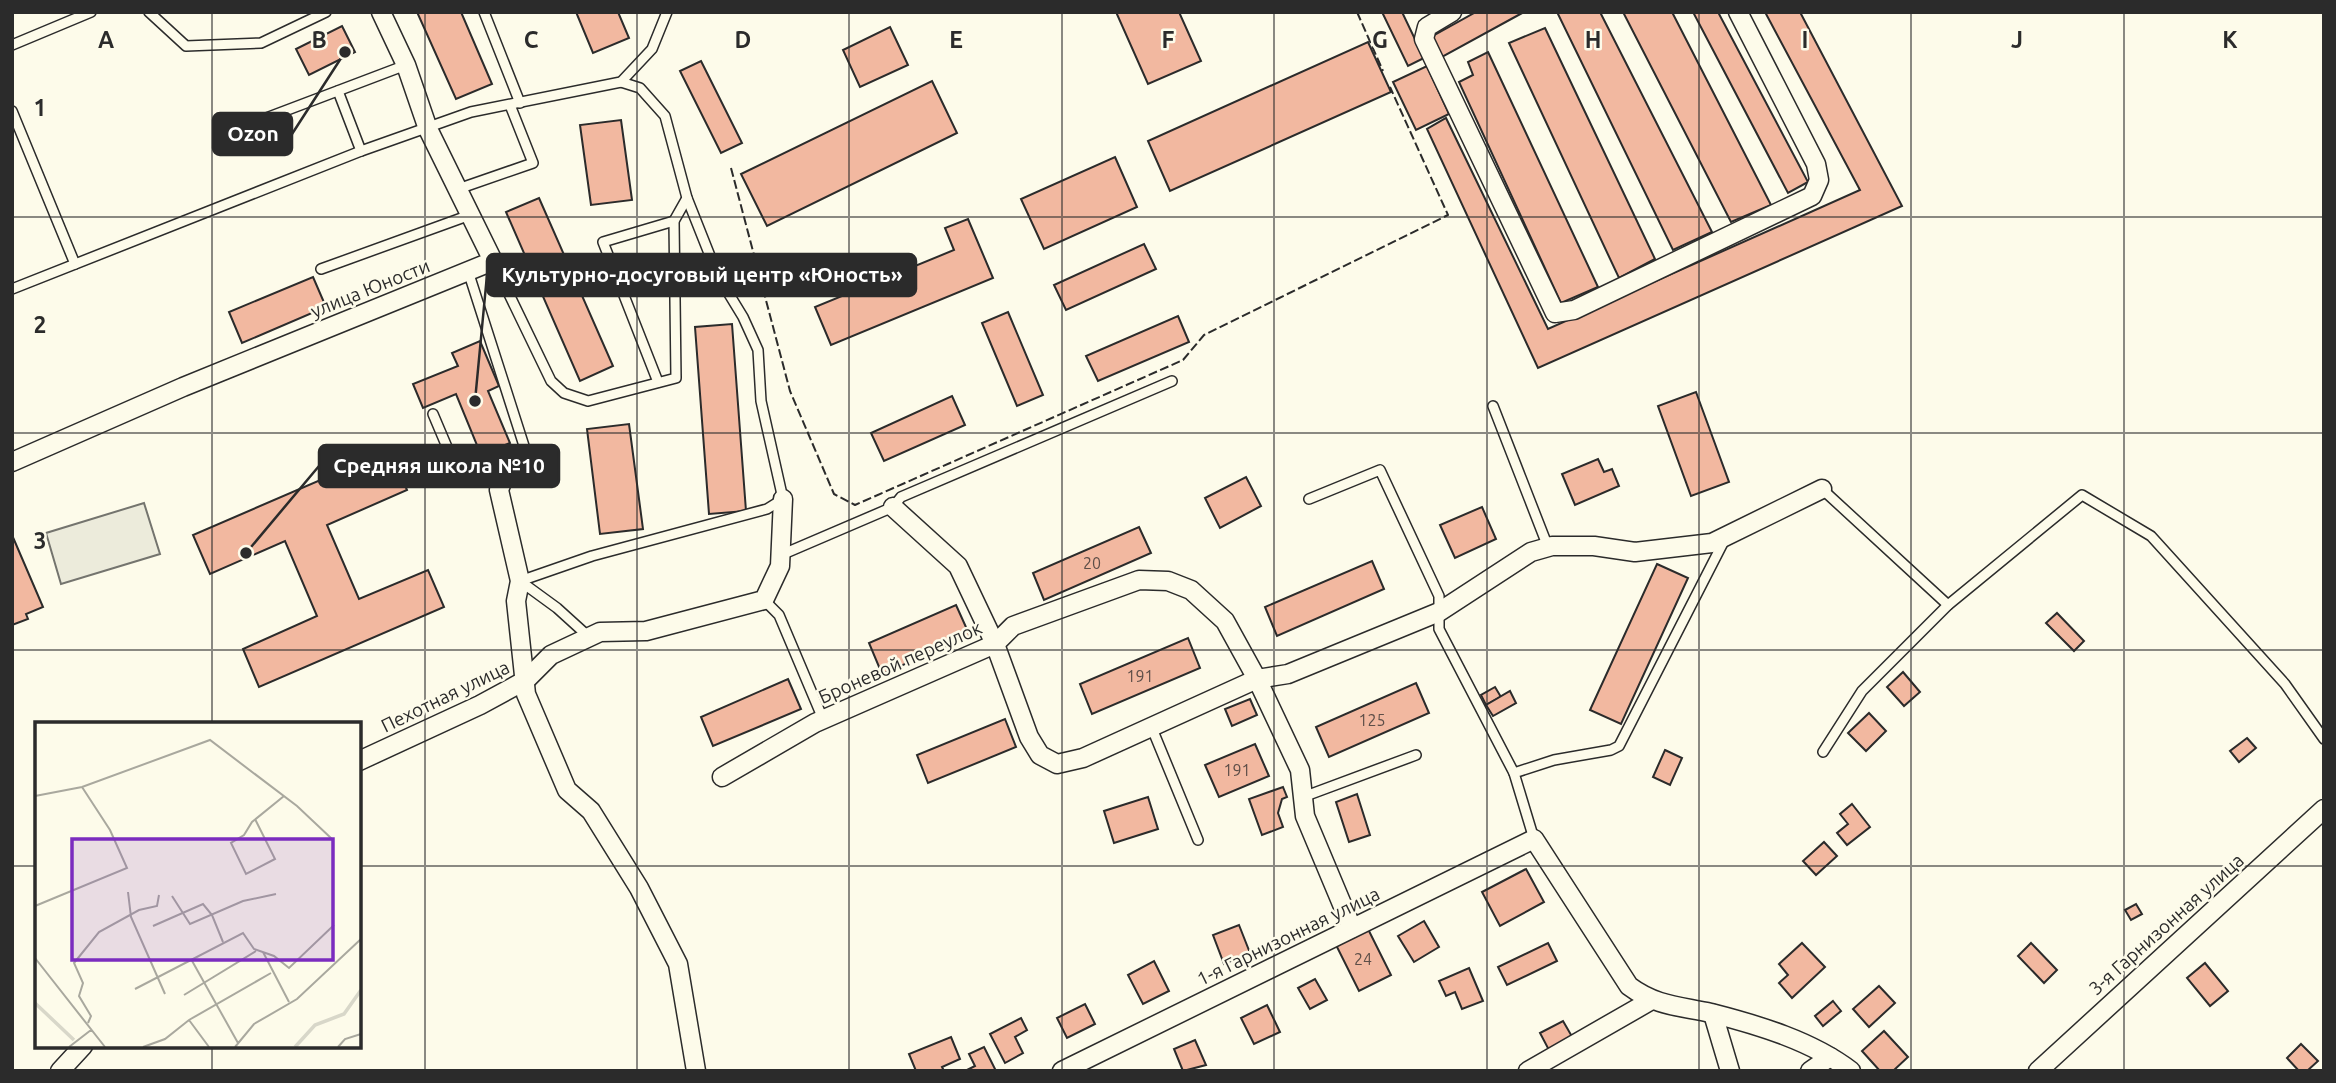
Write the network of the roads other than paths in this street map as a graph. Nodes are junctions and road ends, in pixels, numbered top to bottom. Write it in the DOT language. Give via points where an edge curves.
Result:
graph roads {
  1 [pos="92,12"];
  2 [pos="149,12"];
  3 [pos="326,12"];
  4 [pos="381,12"];
  5 [pos="484,12"];
  6 [pos="667,12"];
  7 [pos="1452,12"];
  8 [pos="1738,12"];
  9 [pos="12,45"];
  10 [pos="406,65"];
  11 [pos="621,82"];
  12 [pos="338,91"];
  13 [pos="515,104"];
  14 [pos="12,111"];
  15 [pos="245,126"];
  16 [pos="428,129"];
  17 [pos="361,150"];
  18 [pos="458,189"];
  19 [pos="688,198"];
  20 [pos="470,215"];
  21 [pos="674,220"];
  22 [pos="493,261"];
  23 [pos="75,264"];
  24 [pos="321,269"];
  25 [pos="468,271"];
  26 [pos="718,276"];
  27 [pos="12,289"];
  28 [pos="675,292"];
  29 [pos="1172,380"];
  30 [pos="658,382"];
  31 [pos="1493,406"];
  32 [pos="433,414"];
  33 [pos="12,462"];
  34 [pos="503,469"];
  35 [pos="1822,489"];
  36 [pos="783,499"];
  37 [pos="1309,499"];
  38 [pos="893,507"];
  39 [pos="1727,536"];
  40 [pos="1548,547"];
  41 [pos="781,555"];
  42 [pos="520,581"];
  43 [pos="764,600"];
  44 [pos="1948,605"];
  45 [pos="1438,612"];
  46 [pos="589,637"];
  47 [pos="995,645"];
  48 [pos="1257,679"];
  49 [pos="526,680"];
  50 [pos="823,719"];
  51 [pos="1151,726"];
  52 [pos="2324,739"];
  53 [pos="1823,752"];
  54 [pos="1416,755"];
  55 [pos="360,761"];
  56 [pos="1514,773"];
  57 [pos="722,777"];
  58 [pos="1303,797"];
  59 [pos="2324,809"];
  60 [pos="1534,839"];
  61 [pos="1198,840"];
  62 [pos="1352,928"];
  63 [pos="1650,1001"];
  64 [pos="1713,1014"];
  65 [pos="81,1048"];
  66 [pos="1830,1057"];
  67 [pos="60,1071"];
  68 [pos="696,1071"];
  69 [pos="1062,1071"];
  70 [pos="1528,1071"];
  71 [pos="1730,1071"];
  72 [pos="1810,1071"];
  73 [pos="1851,1071"];
  74 [pos="2038,1071"];
  1 -- 9 [label="lane"];
  2 -- 3 [label="lane" via="186,46 261,43"];
  4 -- 10 [label="street"];
  5 -- 13 [label="lane"];
  6 -- 11 [label="lane" via="652,49"];
  7 -- 8 [label="street" via="1427,27 1424,39 1555,313 1573,310 1812,196 1819,180 1816,164"];
  10 -- 12 [label="lane"];
  10 -- 16 [label="street"];
  11 -- 13 [label="lane"];
  11 -- 19 [label="lane" via="640,88 665,116"];
  12 -- 15 [label="lane"];
  12 -- 17 [label="lane"];
  13 -- 16 [label="lane" via="471,112"];
  13 -- 18 [label="lane" via="533,163"];
  14 -- 23 [label="lane"];
  16 -- 17 [label="lane"];
  16 -- 18 [label="street"];
  17 -- 23 [label="lane"];
  18 -- 20 [label="street"];
  19 -- 21 [label="lane"];
  19 -- 26 [label="lane"];
  20 -- 22 [label="street"];
  20 -- 24 [label="lane"];
  21 -- 28 [label="lane"];
  21 -- 30 [label="lane" via="603,242"];
  22 -- 25 [label="street, улица Юности"];
  22 -- 30 [label="lane" via="551,381 564,393 588,401"];
  23 -- 27 [label="lane"];
  25 -- 33 [label="street, улица Юности"];
  25 -- 34 [label="lane" via="526,452"];
  26 -- 28 [label="lane"];
  26 -- 36 [label="lane" via="758,350 761,401"];
  28 -- 30 [label="lane" via="676,378"];
  29 -- 38 [label="lane" via="901,497"];
  31 -- 40 [label="lane"];
  32 -- 34 [label="lane" via="461,480"];
  34 -- 42 [label="street" via="499,490"];
  35 -- 39 [label="street"];
  35 -- 44 [label="lane"];
  36 -- 41 [label="street"];
  36 -- 42 [label="lane" via="767,509 592,556"];
  37 -- 45 [label="lane" via="1380,470 1438,596"];
  38 -- 41 [label="lane"];
  38 -- 47 [label="street" via="958,566"];
  39 -- 40 [label="street" via="1712,543 1635,552 1594,546"];
  39 -- 56 [label="lane" via="1619,746"];
  40 -- 45 [label="street" via="1531,552"];
  41 -- 43 [label="street"];
  42 -- 46 [label="lane"];
  42 -- 49 [label="street" via="516,601"];
  43 -- 46 [label="street, Пехотная улица" via="646,631 600,632"];
  43 -- 50 [label="lane" via="779,615"];
  44 -- 52 [label="lane" via="2082,495 2151,536 2285,684"];
  44 -- 53 [label="lane" via="1863,691"];
  45 -- 48 [label="street" via="1288,674"];
  45 -- 56 [label="lane" via="1439,629"];
  46 -- 49 [label="street, Пехотная улица" via="551,654"];
  47 -- 48 [label="street, Броневой переулок" via="1013,626 1139,580 1168,581 1191,590 1225,621"];
  47 -- 50 [label="street, Броневой переулок"];
  47 -- 51 [label="street" via="1029,737 1040,755 1057,764 1083,758"];
  48 -- 51 [label="street"];
  48 -- 58 [label="street, Броневой переулок" via="1300,770"];
  49 -- 55 [label="street, Пехотная улица"];
  49 -- 68 [label="street" via="526,694 567,790 591,811 639,888 678,964"];
  50 -- 57 [label="street, Броневой переулок"];
  51 -- 61 [label="lane"];
  54 -- 58 [label="lane"];
  56 -- 60 [label="lane"];
  58 -- 62 [label="street, Броневой переулок" via="1305,816"];
  59 -- 74 [label="street, 3-я Гарнизонная улица"];
  60 -- 62 [label="street, 1-я Гарнизонная улица"];
  60 -- 63 [label="street" via="1629,986"];
  62 -- 69 [label="street, 1-я Гарнизонная улица"];
  63 -- 64 [label="street"];
  63 -- 70 [label="street"];
  64 -- 66 [label="street" via="1807,1044"];
  64 -- 71 [label="street"];
  65 -- 67 [label="street"];
  66 -- 72 [label="street"];
  66 -- 73 [label="street"];
}
